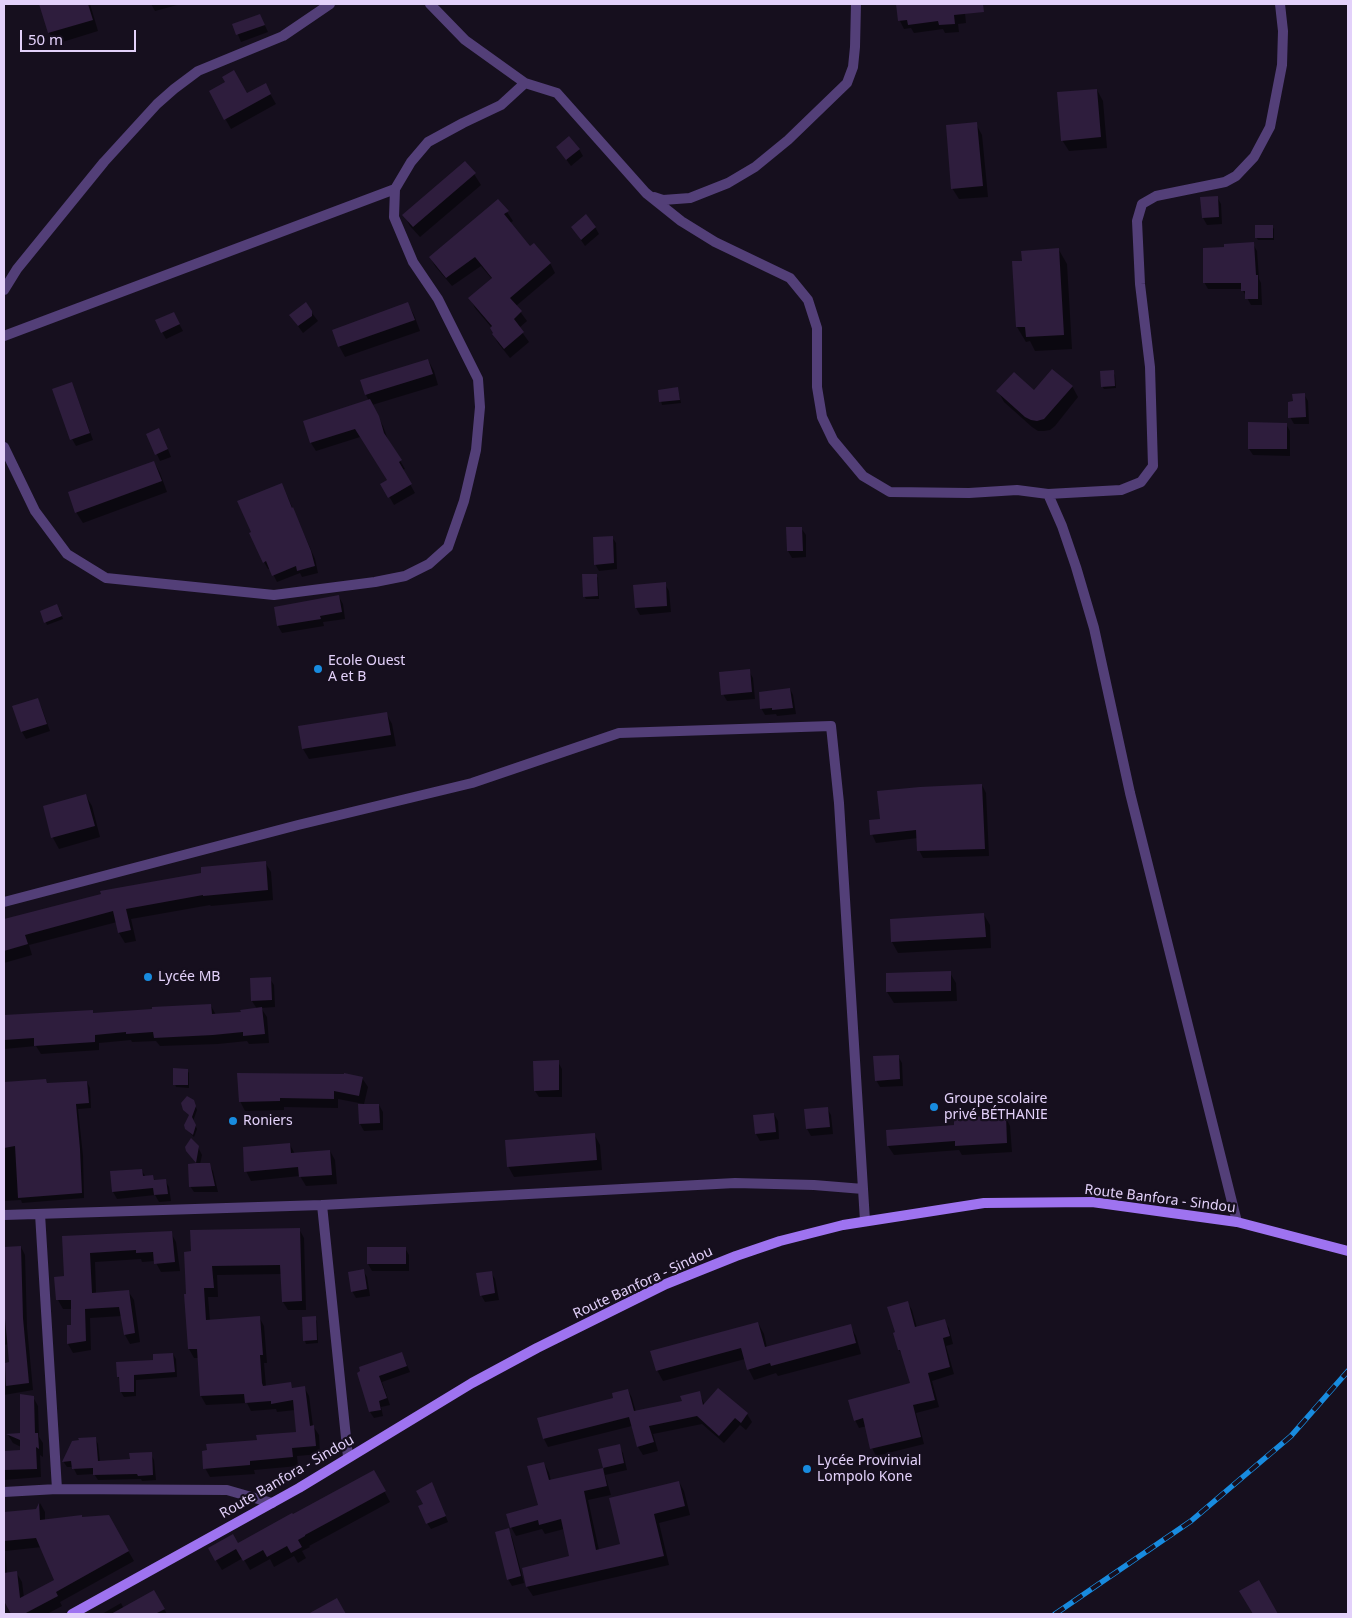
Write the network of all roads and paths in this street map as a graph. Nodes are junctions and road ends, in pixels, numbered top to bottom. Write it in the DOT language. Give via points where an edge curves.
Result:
graph roads {
  1 [pos="330,4"];
  2 [pos="430,4"];
  3 [pos="856,4"];
  4 [pos="1280,4"];
  5 [pos="525,84"];
  6 [pos="395,189"];
  7 [pos="646,193"];
  8 [pos="4,290"];
  9 [pos="4,336"];
  10 [pos="4,447"];
  11 [pos="1048,494"];
  12 [pos="4,902"];
  13 [pos="863,1189"];
  14 [pos="322,1206"];
  15 [pos="4,1214"];
  16 [pos="40,1214"];
  17 [pos="865,1221"];
  18 [pos="1237,1222"];
  19 [pos="1348,1251"];
  20 [pos="348,1457"];
  21 [pos="57,1489"];
  22 [pos="4,1492"];
  23 [pos="272,1503"];
  24 [pos="72,1614"];
  1 -- 8 [label="street" via="283,36 198,71 174,88 104,162 17,269"];
  2 -- 5 [label="street" via="465,40"];
  3 -- 7 [label="street" via="853,67 848,82 788,140 755,167 690,198 663,200"];
  4 -- 11 [label="street" via="1282,65 1270,127 1254,157 1236,176 1225,182 1156,196 1142,204 1137,220 1140,284 1150,367 1154,466 1141,482 1122,490"];
  5 -- 6 [label="street" via="501,105 428,142 410,162"];
  5 -- 7 [label="street" via="557,93"];
  6 -- 9 [label="street"];
  6 -- 10 [label="street" via="394,217 413,262 438,298 478,379 480,407 476,450 464,502 448,547 429,564 405,576 274,595 106,578 67,554 35,511"];
  7 -- 11 [label="street" via="681,221 715,242 790,278 808,300 817,328 817,387 822,417 832,440 863,476 890,492 1017,490"];
  11 -- 18 [label="street" via="1074,559 1094,628 1130,793"];
  12 -- 13 [label="street" via="472,783 619,733 832,726"];
  13 -- 14 [label="street" via="735,1183"];
  13 -- 17 [label="street"];
  14 -- 16 [label="street"];
  14 -- 20 [label="street"];
  15 -- 16 [label="street"];
  16 -- 21 [label="street"];
  17 -- 18 [label="main road, Route Banfora - Sindou" via="984,1203 1092,1202"];
  17 -- 20 [label="main road, Route Banfora - Sindou" via="780,1241 666,1284 472,1383"];
  18 -- 19 [label="main road, Route Banfora - Sindou"];
  20 -- 23 [label="main road, Route Banfora - Sindou"];
  21 -- 22 [label="street"];
  21 -- 23 [label="street" via="227,1490"];
  23 -- 24 [label="main road, Route Banfora - Sindou"];
}
